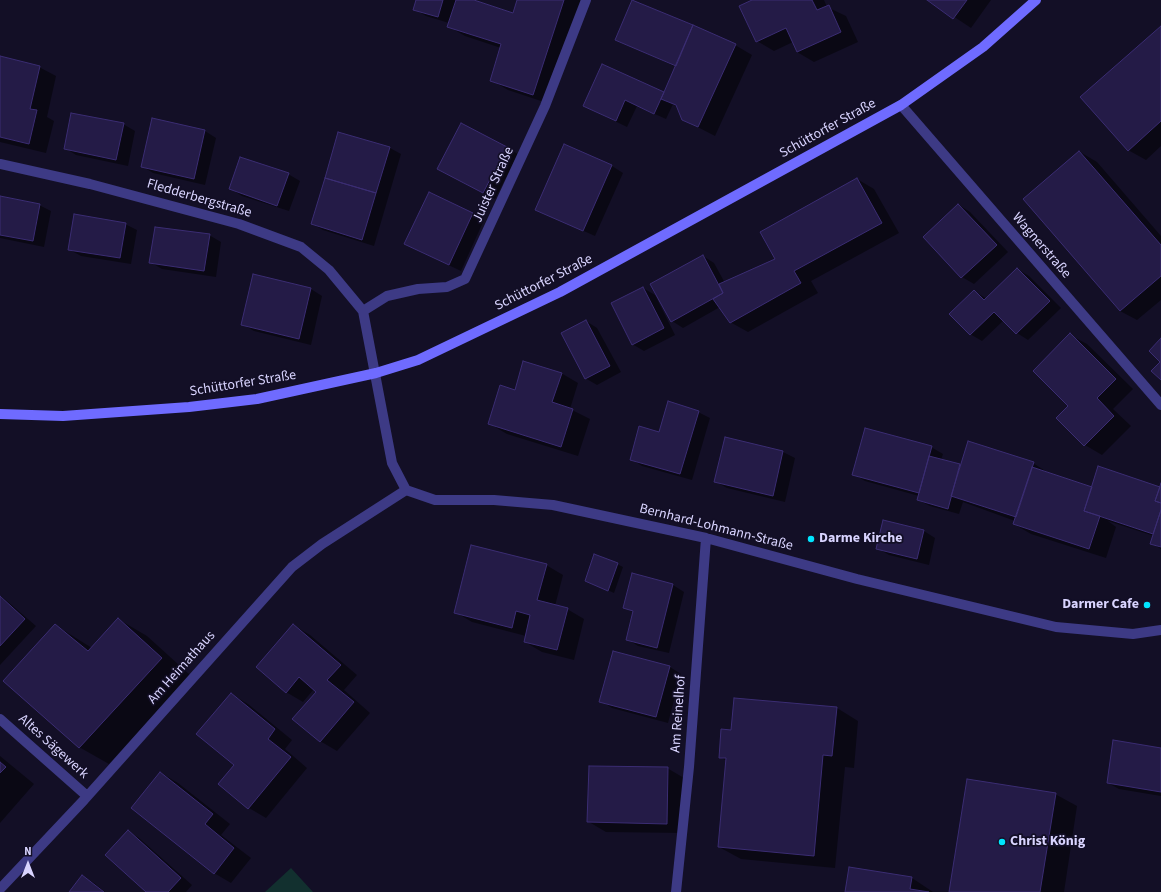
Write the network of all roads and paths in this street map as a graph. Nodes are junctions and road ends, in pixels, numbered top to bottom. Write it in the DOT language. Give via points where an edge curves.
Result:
graph roads {
  1 [pos="586,0"];
  2 [pos="1036,0"];
  3 [pos="901,105"];
  4 [pos="0,164"];
  5 [pos="363,311"];
  6 [pos="376,373"];
  7 [pos="1161,405"];
  8 [pos="0,414"];
  9 [pos="406,490"];
  10 [pos="706,538"];
  11 [pos="1161,630"];
  12 [pos="0,719"];
  13 [pos="87,796"];
  14 [pos="0,889"];
  15 [pos="676,892"];
  1 -- 5 [label="street, Juister Straße" via="545,106 465,278 447,287 418,289 387,296"];
  2 -- 3 [label="main road, Schüttorfer Straße" via="983,47"];
  3 -- 6 [label="main road, Schüttorfer Straße" via="560,292 418,360"];
  3 -- 7 [label="street, Wagnerstraße"];
  4 -- 5 [label="street, Fledderbergstraße" via="90,184 224,220 301,247 329,270"];
  5 -- 6 [label="street"];
  6 -- 8 [label="main road, Schüttorfer Straße" via="257,399 189,407 63,416"];
  6 -- 9 [label="street" via="392,463"];
  9 -- 10 [label="street, Bernhard-Lohmann-Straße" via="436,500 494,500 553,505"];
  9 -- 13 [label="street, Am Heimathaus" via="322,544 292,567"];
  10 -- 11 [label="street, Bernhard-Lohmann-Straße" via="857,579 1056,627 1133,634"];
  10 -- 15 [label="street, Am Reinelhof" via="689,768"];
  12 -- 13 [label="street, Altes Sägewerk"];
  13 -- 14 [label="street, Am Heimathaus"];
}
